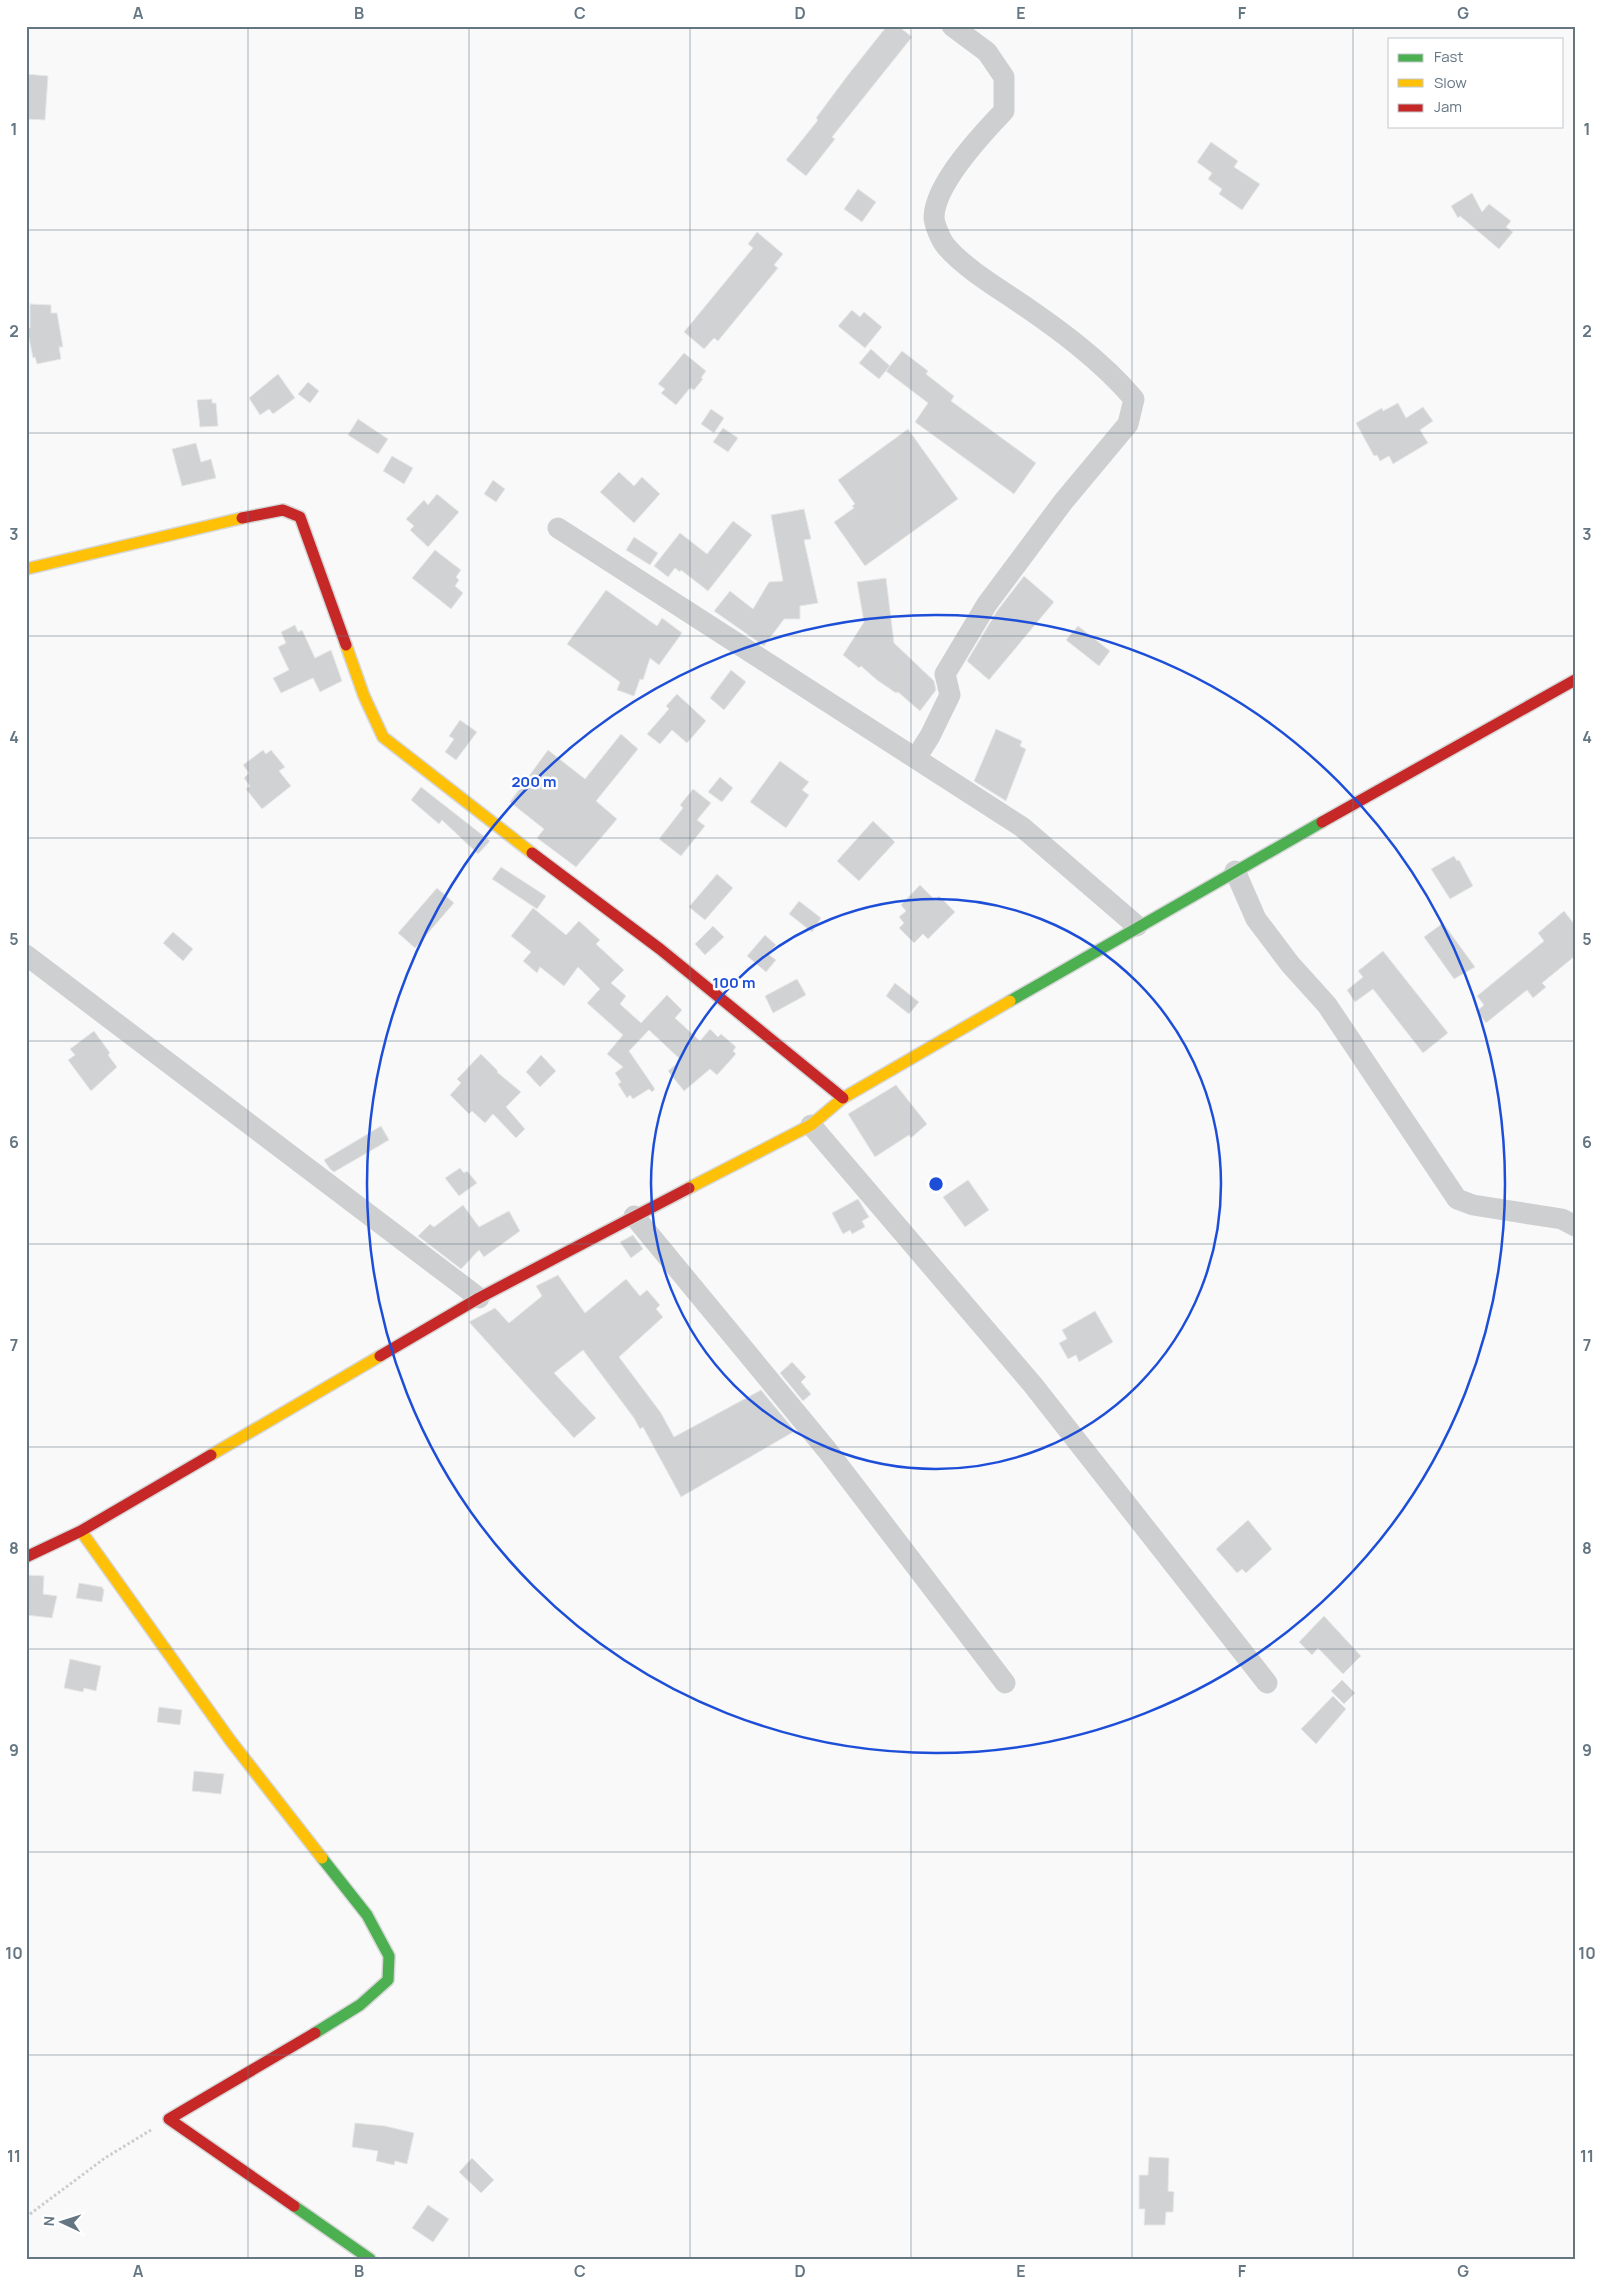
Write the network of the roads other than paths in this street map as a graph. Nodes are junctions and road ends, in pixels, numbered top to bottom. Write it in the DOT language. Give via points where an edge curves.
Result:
graph roads {
  1 [pos="952,26"];
  2 [pos="558,528"];
  3 [pos="26,569"];
  4 [pos="1575,680"];
  5 [pos="916,758"];
  6 [pos="1235,871"];
  7 [pos="1137,926"];
  8 [pos="26,955"];
  9 [pos="843,1098"];
  10 [pos="811,1125"];
  11 [pos="634,1216"];
  12 [pos="1575,1226"];
  13 [pos="479,1298"];
  14 [pos="81,1531"];
  15 [pos="26,1557"];
  16 [pos="1005,1683"];
  17 [pos="1266,1683"];
  18 [pos="370,2259"];
  1 -- 5 [label="street" via="987,52 1004,77 1004,111 978,138 942,188 934,218 945,245 977,273 1046,321 1117,378 1134,399 1128,424 1063,502 987,604 945,674 950,695"];
  2 -- 5 [label="street"];
  3 -- 9 [label="street" via="267,512 284,510 300,517 364,696 384,737 540,860 660,949"];
  4 -- 6 [label="street"];
  5 -- 7 [label="street" via="1022,826"];
  6 -- 7 [label="street"];
  6 -- 12 [label="street" via="1256,919 1328,1006 1457,1199 1473,1205 1562,1218"];
  7 -- 9 [label="street"];
  8 -- 13 [label="street"];
  9 -- 10 [label="street"];
  10 -- 11 [label="street"];
  10 -- 17 [label="street" via="1033,1386"];
  11 -- 13 [label="street"];
  11 -- 16 [label="street" via="828,1450"];
  13 -- 14 [label="street"];
  14 -- 15 [label="street"];
  14 -- 18 [label="street" via="230,1740 367,1915 389,1956 388,1980 360,2005 169,2118"];
}
